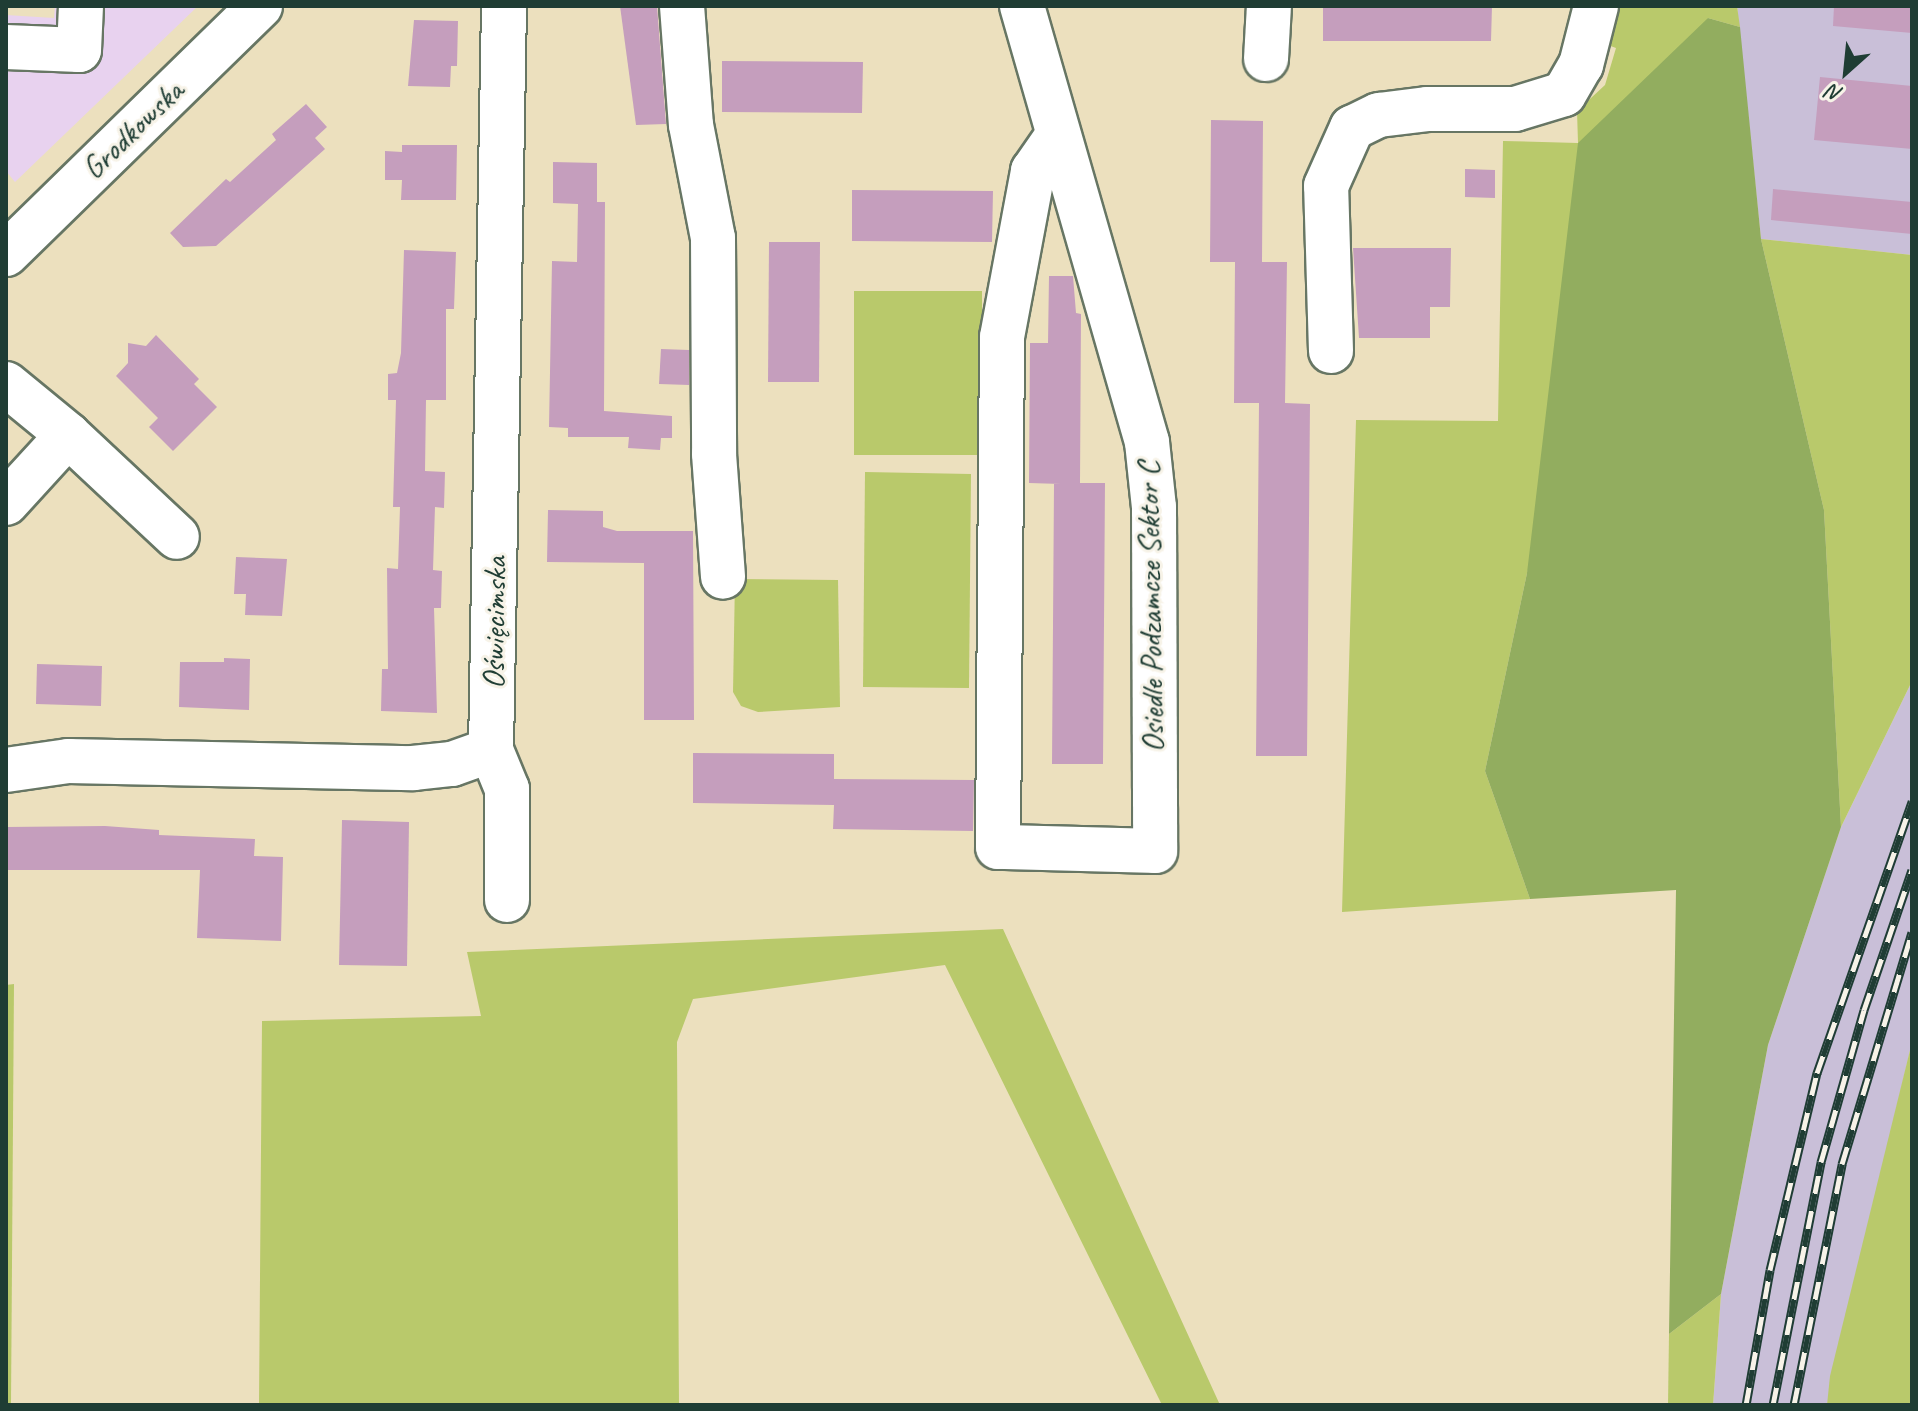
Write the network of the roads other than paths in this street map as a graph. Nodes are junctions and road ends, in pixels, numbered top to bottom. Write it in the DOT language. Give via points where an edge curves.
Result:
graph roads {
  1 [pos="81,6"];
  2 [pos="260,6"];
  3 [pos="504,6"];
  4 [pos="682,6"];
  5 [pos="1022,6"];
  6 [pos="1269,6"];
  7 [pos="1593,20"];
  8 [pos="6,47"];
  9 [pos="1266,59"];
  10 [pos="1056,138"];
  11 [pos="6,254"];
  12 [pos="1331,351"];
  13 [pos="6,384"];
  14 [pos="68,435"];
  15 [pos="6,503"];
  16 [pos="177,537"];
  17 [pos="723,577"];
  18 [pos="491,750"];
  19 [pos="6,770"];
  20 [pos="507,900"];
  1 -- 8 [label="street" via="79,50"];
  2 -- 11 [label="street, Grodkowska"];
  3 -- 18 [label="street, Oświęcimska"];
  4 -- 17 [label="street" via="691,125 713,238 714,454"];
  5 -- 10 [label="street, Osiedle Podzamcze Sektor C"];
  6 -- 9 [label="street"];
  7 -- 12 [label="street" via="1581,65 1564,94 1542,105 1427,109 1379,115 1352,128 1326,186"];
  10 -- 10 [label="street, Osiedle Podzamcze Sektor C" via="1069,159 1147,442 1154,507 1155,851 998,847 1002,337 1033,171"];
  13 -- 14 [label="street"];
  14 -- 15 [label="street"];
  14 -- 16 [label="street"];
  18 -- 19 [label="street" via="452,764 413,768 83,761"];
  18 -- 20 [label="street" via="507,789"];
}
